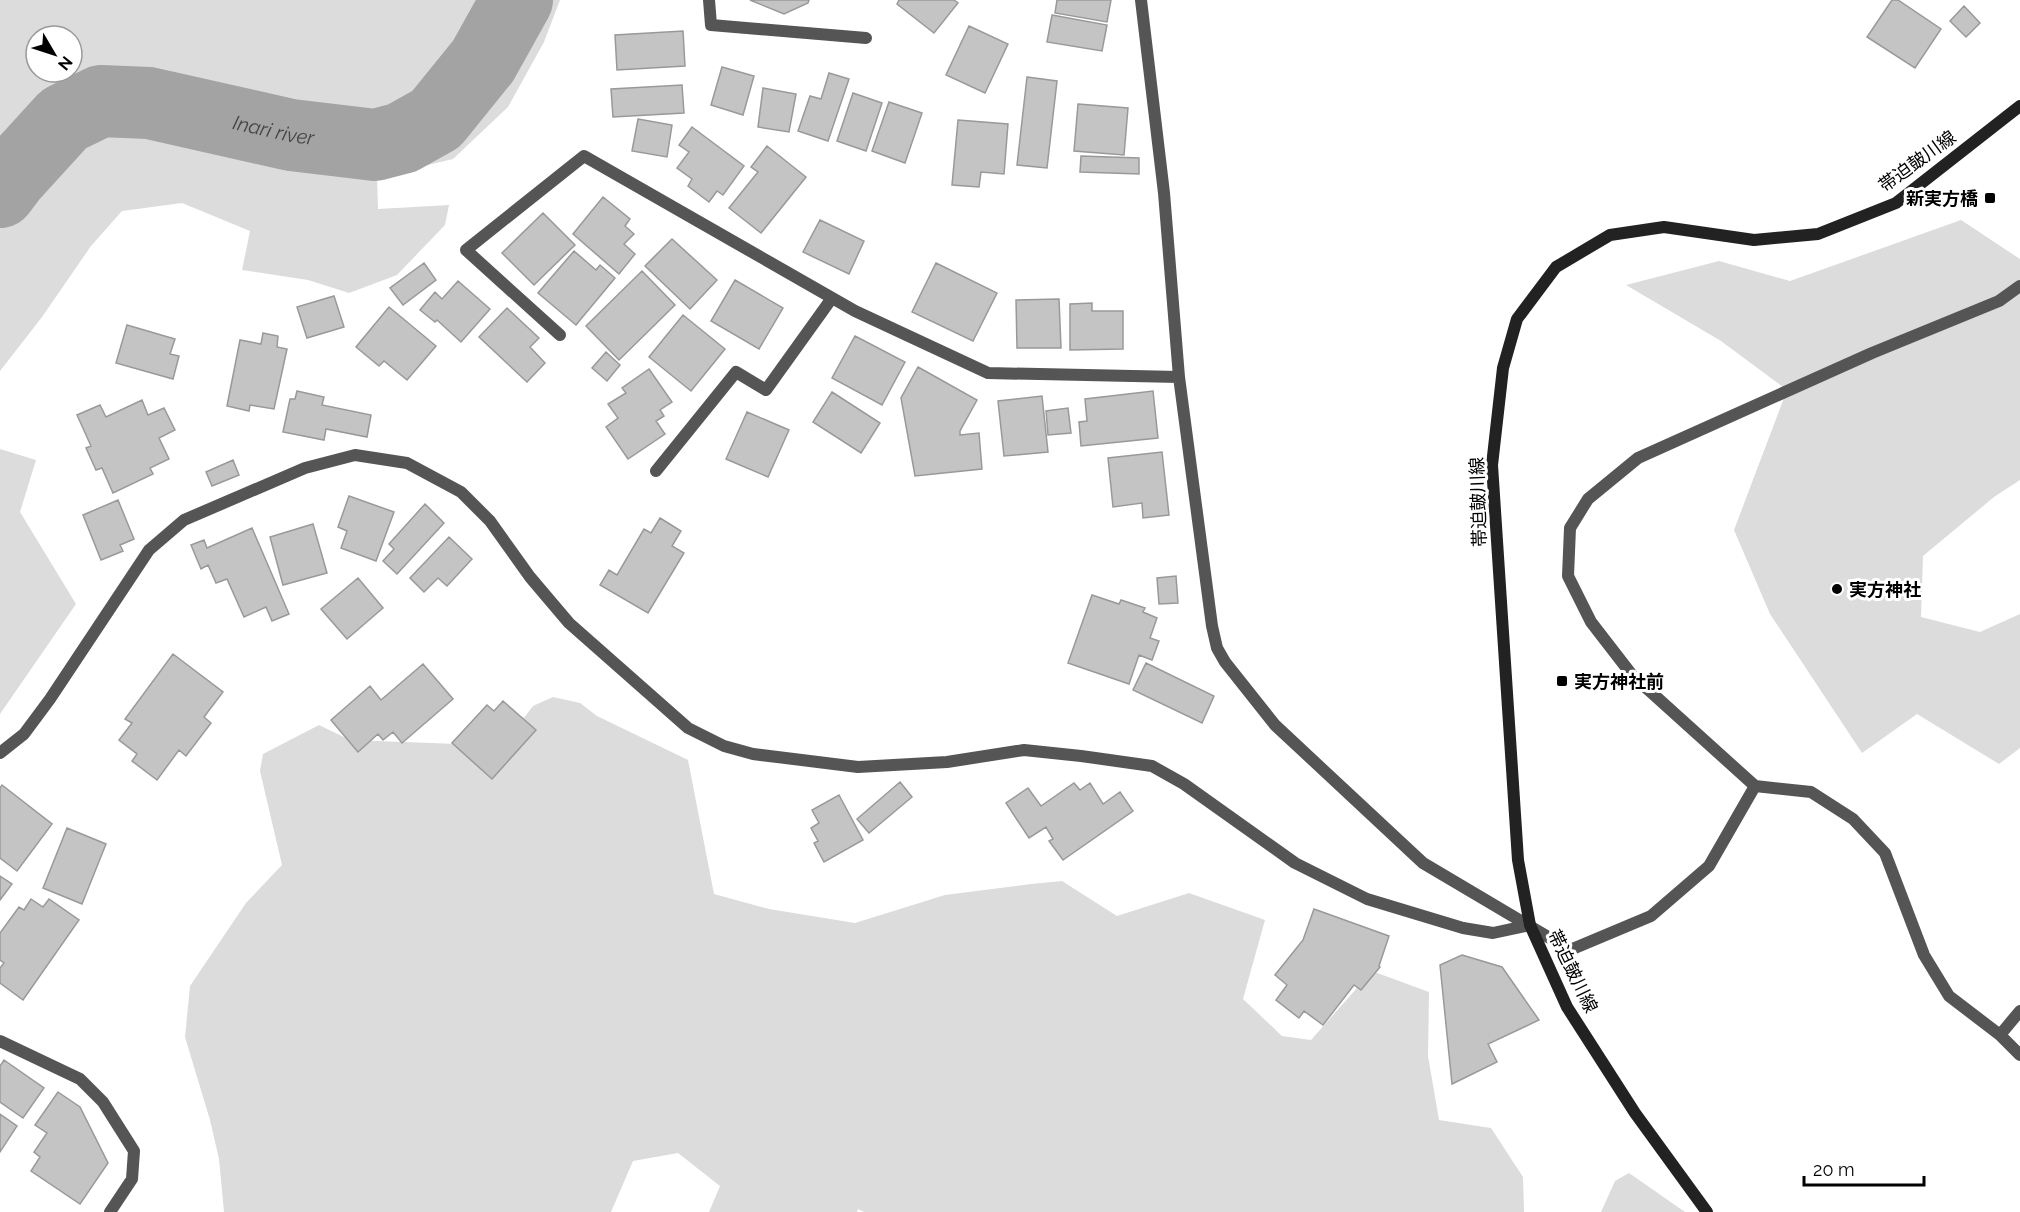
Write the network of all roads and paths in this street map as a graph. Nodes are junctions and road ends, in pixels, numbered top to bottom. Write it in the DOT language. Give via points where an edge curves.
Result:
graph roads {
  1 [pos="709,0"];
  2 [pos="1141,0"];
  3 [pos="866,38"];
  4 [pos="2020,106"];
  5 [pos="2020,286"];
  6 [pos="832,297"];
  7 [pos="560,335"];
  8 [pos="1179,377"];
  9 [pos="656,471"];
  10 [pos="0,753"];
  11 [pos="1755,786"];
  12 [pos="1530,925"];
  13 [pos="2020,1011"];
  14 [pos="2000,1035"];
  15 [pos="0,1041"];
  16 [pos="2020,1055"];
  17 [pos="110,1212"];
  18 [pos="1707,1212"];
  1 -- 3 [label="street" via="711,25"];
  2 -- 8 [label="street" via="1164,193"];
  4 -- 12 [label="street, 帯迫皷川線" via="1896,203 1818,234 1754,240 1664,227 1610,235 1556,267 1517,319 1503,368 1492,465 1518,860"];
  5 -- 11 [label="street" via="1999,301 1638,458 1588,499 1570,528 1568,576 1591,622 1632,675"];
  6 -- 7 [label="street" via="584,156 466,250"];
  6 -- 8 [label="street" via="988,373"];
  6 -- 9 [label="street" via="766,390 736,372"];
  8 -- 12 [label="street" via="1212,626 1225,662 1275,725 1423,863"];
  10 -- 12 [label="street" via="31,725 150,550 184,519 305,468 355,455 407,463 461,492 490,521 569,623 688,728 724,746 753,754 858,767 947,762 1024,750 1152,766 1184,784 1295,864 1367,898 1463,928 1493,933"];
  11 -- 12 [label="street" via="1709,866 1651,916 1570,950"];
  11 -- 14 [label="street" via="1811,792 1853,819 1885,853 1924,955 1950,996"];
  12 -- 18 [label="street, 帯迫皷川線" via="1567,1007 1635,1113"];
  13 -- 14 [label="street"];
  14 -- 16 [label="street"];
  15 -- 17 [label="street" via="80,1079 104,1102 134,1151 132,1179"];
}
